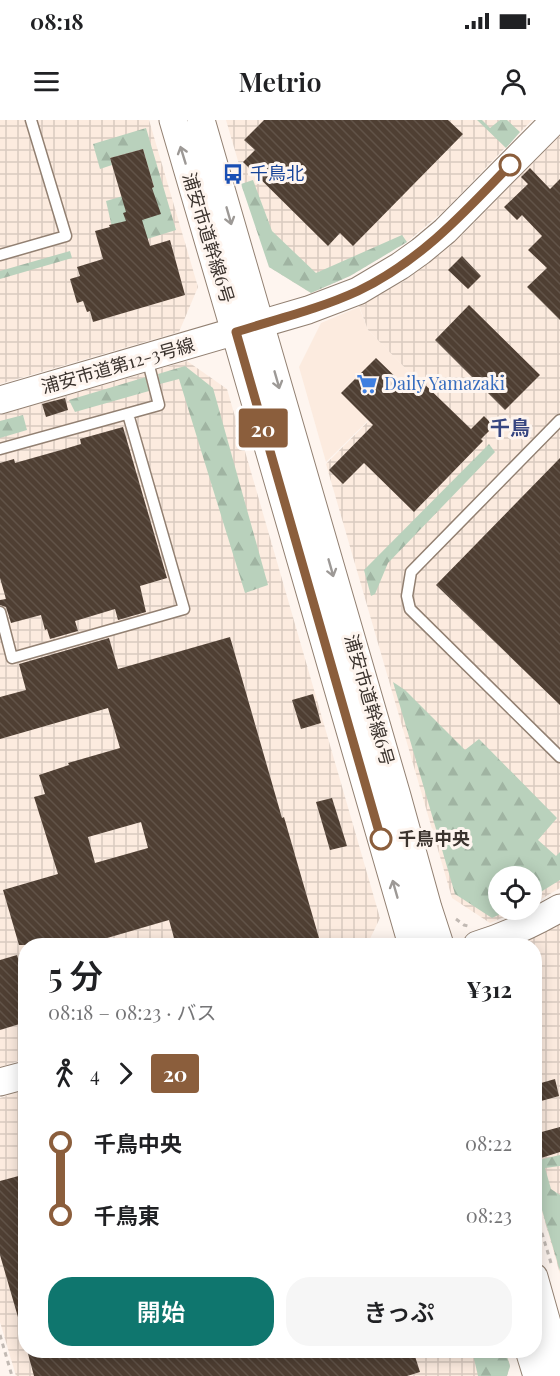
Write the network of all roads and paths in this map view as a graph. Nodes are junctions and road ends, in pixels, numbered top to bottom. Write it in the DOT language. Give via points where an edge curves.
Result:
graph roads {
  1 [pos="31,120"];
  2 [pos="172,120"];
  3 [pos="201,120"];
  4 [pos="555,120"];
  5 [pos="0,255"];
  6 [pos="248,328"];
  7 [pos="147,357"];
  8 [pos="0,400"];
  9 [pos="128,414"];
  10 [pos="560,420"];
  11 [pos="0,449"];
  12 [pos="0,612"];
  13 [pos="4,646"];
  14 [pos="560,757"];
  15 [pos="560,908"];
  16 [pos="452,915"];
  17 [pos="471,935"];
  18 [pos="410,938"];
  19 [pos="438,938"];
  20 [pos="18,1077"];
  21 [pos="0,1082"];
  22 [pos="544,1274"];
  23 [pos="0,1335"];
  24 [pos="531,1358"];
  25 [pos="560,1369"];
  26 [pos="12,1376"];
  27 [pos="537,1376"];
  1 -- 5 [label="lane" via="66,236"];
  6 -- 2 [label="street, 浦安市道幹線6号, one-way"];
  3 -- 6 [label="street, 浦安市道幹線6号, one-way"];
  4 -- 6 [label="street, 浦安市道第12-3号線" via="445,231 400,266 343,297"];
  6 -- 7 [label="street, 浦安市道第12-3号線"];
  18 -- 6 [label="street, 浦安市道幹線6号, one-way"];
  6 -- 19 [label="street, 浦安市道幹線6号, one-way" via="397,796"];
  7 -- 8 [label="street, 浦安市道第12-3号線"];
  7 -- 9 [label="lane" via="159,405"];
  9 -- 11 [label="lane"];
  9 -- 13 [label="lane" via="184,609 12,658"];
  10 -- 14 [label="lane" via="411,572 407,596 410,609"];
  12 -- 13 [label="lane"];
  15 -- 17 [label="street" via="507,934"];
  16 -- 17 [label="path"];
  20 -- 21 [label="street"];
  22 -- 25 [label="street"];
  23 -- 26 [label="path"];
  24 -- 27 [label="street"];
}
